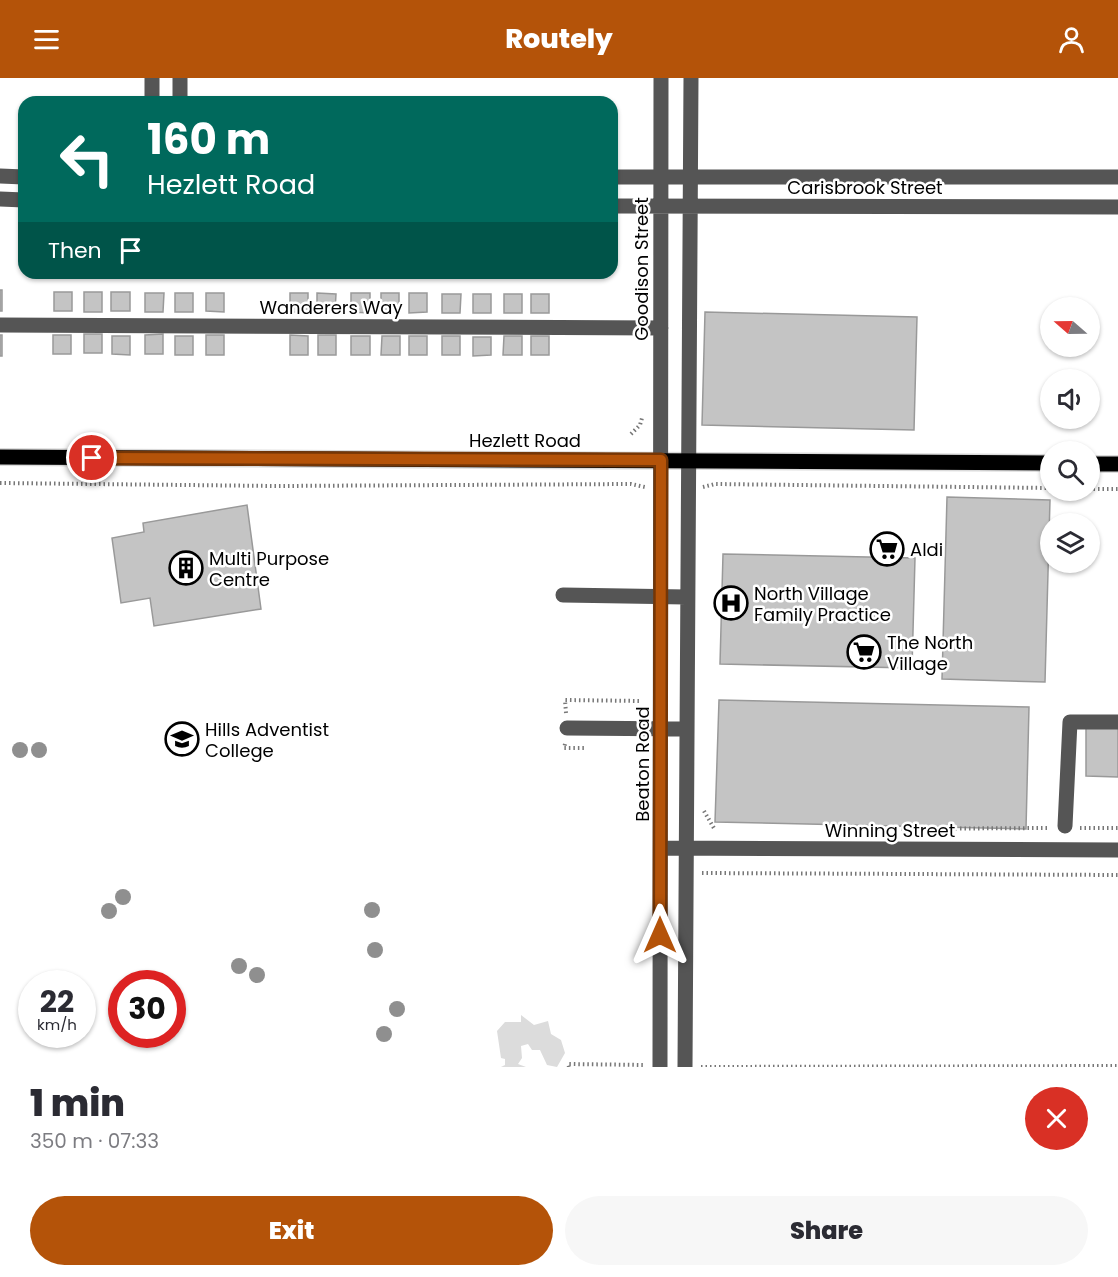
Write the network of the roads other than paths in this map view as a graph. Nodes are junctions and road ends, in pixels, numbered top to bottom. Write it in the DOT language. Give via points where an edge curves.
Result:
graph roads {
  1 [pos="152,78"];
  2 [pos="180,78"];
  3 [pos="661,78"];
  4 [pos="691,78"];
  5 [pos="152,96"];
  6 [pos="180,96"];
  7 [pos="0,176"];
  8 [pos="691,176"];
  9 [pos="18,177"];
  10 [pos="618,177"];
  11 [pos="661,177"];
  12 [pos="1118,177"];
  13 [pos="0,199"];
  14 [pos="18,200"];
  15 [pos="618,206"];
  16 [pos="661,207"];
  17 [pos="691,207"];
  18 [pos="1118,207"];
  19 [pos="0,325"];
  20 [pos="661,328"];
  21 [pos="0,457"];
  22 [pos="661,460"];
  23 [pos="686,460"];
  24 [pos="1040,463"];
  25 [pos="1100,464"];
  26 [pos="1118,464"];
  27 [pos="563,595"];
  28 [pos="661,597"];
  29 [pos="686,597"];
  30 [pos="1118,722"];
  31 [pos="567,728"];
  32 [pos="662,729"];
  33 [pos="687,729"];
  34 [pos="1064,827"];
  35 [pos="661,848"];
  36 [pos="687,848"];
  37 [pos="1118,850"];
  38 [pos="660,1066"];
  39 [pos="690,1067"];
  1 -- 5 [label="street"];
  2 -- 6 [label="street"];
  3 -- 11 [label="street, Goodison Street"];
  4 -- 8 [label="street"];
  7 -- 9 [label="street"];
  8 -- 11 [label="street, Carisbrook Street"];
  8 -- 12 [label="street, Carisbrook Street"];
  8 -- 17 [label="street"];
  10 -- 11 [label="street, Carisbrook Street"];
  11 -- 16 [label="street, Goodison Street"];
  13 -- 14 [label="street"];
  15 -- 16 [label="street, Carisbrook Street"];
  16 -- 17 [label="street, Carisbrook Street"];
  16 -- 20 [label="street, Goodison Street"];
  17 -- 18 [label="street, Carisbrook Street"];
  17 -- 23 [label="street"];
  19 -- 20 [label="street, Wanderers Way"];
  20 -- 22 [label="street, Goodison Street"];
  21 -- 22 [label="main road, Hezlett Road"];
  22 -- 23 [label="main road, Hezlett Road"];
  22 -- 28 [label="street, Beaton Road"];
  23 -- 24 [label="main road, Hezlett Road"];
  23 -- 29 [label="street"];
  25 -- 26 [label="main road"];
  27 -- 28 [label="street"];
  28 -- 29 [label="street"];
  28 -- 32 [label="street, Beaton Road"];
  29 -- 33 [label="street"];
  30 -- 34 [label="street" via="1070,722"];
  31 -- 32 [label="street"];
  32 -- 33 [label="street"];
  32 -- 35 [label="street, Beaton Road"];
  33 -- 36 [label="street"];
  35 -- 36 [label="street, Winning Street"];
  35 -- 38 [label="street, Beaton Road"];
  36 -- 37 [label="street, Winning Street"];
  36 -- 39 [label="street"];
}
